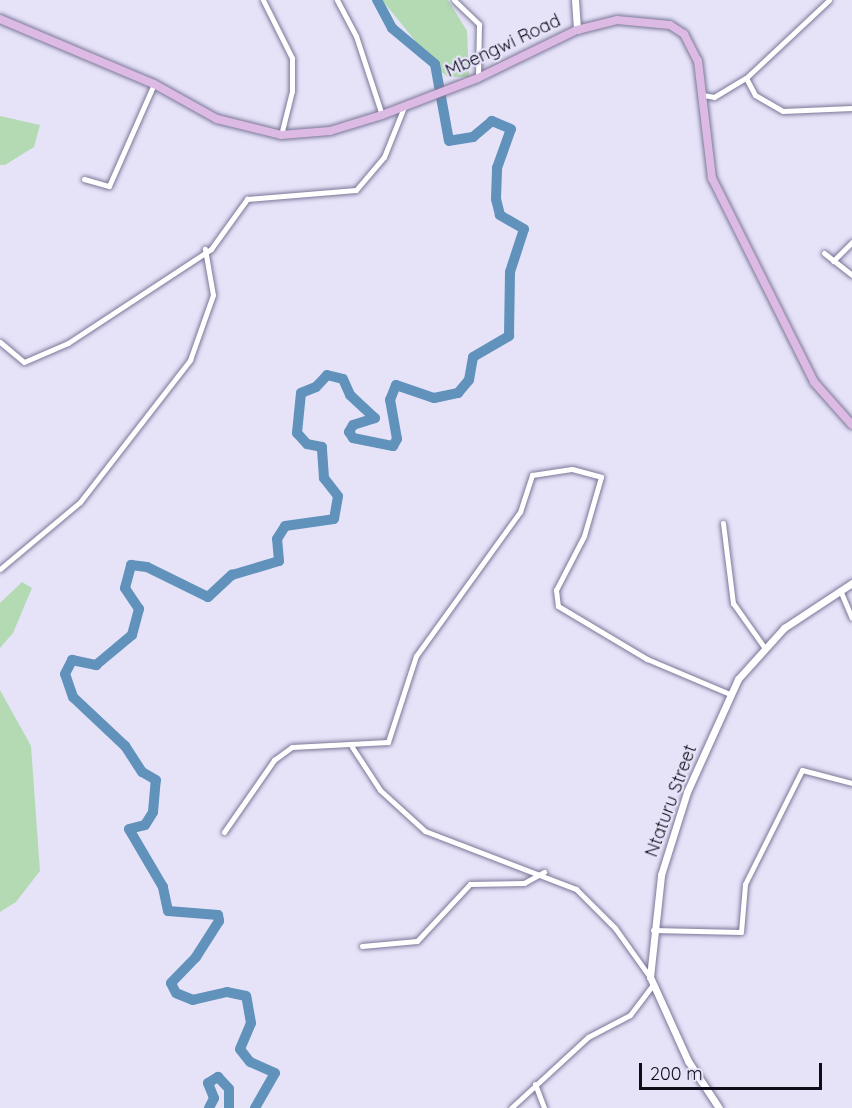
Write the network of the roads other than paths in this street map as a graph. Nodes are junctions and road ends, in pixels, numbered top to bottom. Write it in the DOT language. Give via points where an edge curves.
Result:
graph roads {
  1 [pos="262,0"];
  2 [pos="337,0"];
  3 [pos="454,0"];
  4 [pos="575,0"];
  5 [pos="829,0"];
  6 [pos="0,20"];
  7 [pos="577,30"];
  8 [pos="478,78"];
  9 [pos="746,78"];
  10 [pos="154,84"];
  11 [pos="703,95"];
  12 [pos="404,106"];
  13 [pos="852,108"];
  14 [pos="382,115"];
  15 [pos="280,135"];
  16 [pos="84,180"];
  17 [pos="852,242"];
  18 [pos="205,249"];
  19 [pos="824,253"];
  20 [pos="833,261"];
  21 [pos="852,275"];
  22 [pos="0,342"];
  23 [pos="852,425"];
  24 [pos="723,523"];
  25 [pos="0,569"];
  26 [pos="852,583"];
  27 [pos="840,590"];
  28 [pos="852,618"];
  29 [pos="764,647"];
  30 [pos="730,694"];
  31 [pos="352,747"];
  32 [pos="852,783"];
  33 [pos="224,832"];
  34 [pos="544,872"];
  35 [pos="653,930"];
  36 [pos="362,946"];
  37 [pos="650,977"];
  38 [pos="653,985"];
  39 [pos="535,1084"];
  40 [pos="512,1108"];
  41 [pos="544,1108"];
  42 [pos="719,1108"];
  1 -- 15 [label="street" via="292,58 292,91"];
  2 -- 14 [label="street" via="356,36"];
  3 -- 8 [label="street" via="479,24"];
  4 -- 7 [label="street"];
  5 -- 9 [label="street"];
  6 -- 10 [label="main road, Mbengwi Road"];
  7 -- 8 [label="main road, Mbengwi Road"];
  7 -- 11 [label="main road, Mbengwi Road" via="617,20 670,25 684,34 698,61"];
  8 -- 12 [label="main road, Mbengwi Road"];
  9 -- 11 [label="street" via="714,97"];
  9 -- 13 [label="street" via="755,94 783,111"];
  10 -- 15 [label="main road, Mbengwi Road" via="217,119"];
  10 -- 16 [label="street" via="109,186"];
  11 -- 23 [label="main road, Mbengwi Road" via="712,178 814,381"];
  12 -- 14 [label="main road, Mbengwi Road"];
  12 -- 18 [label="street" via="384,157 356,190 248,199 214,245"];
  14 -- 15 [label="main road, Mbengwi Road" via="330,131"];
  17 -- 20 [label="street"];
  18 -- 22 [label="street" via="68,343 24,362"];
  18 -- 25 [label="street" via="213,295 190,360 80,502"];
  19 -- 20 [label="street"];
  20 -- 21 [label="street"];
  24 -- 29 [label="street" via="733,603"];
  26 -- 27 [label="street, Ntaturu Street"];
  27 -- 28 [label="street"];
  27 -- 29 [label="street, Ntaturu Street"];
  29 -- 30 [label="street, Ntaturu Street"];
  30 -- 31 [label="street" via="647,658 558,606 554,596 585,536 601,479 596,471 555,471 530,477 520,512 416,656 388,742"];
  30 -- 35 [label="street, Ntaturu Street" via="672,832"];
  31 -- 33 [label="street" via="306,742 292,747 274,760"];
  31 -- 34 [label="street" via="380,790 425,831 450,844"];
  32 -- 35 [label="street" via="802,770 745,884 741,932"];
  34 -- 36 [label="street" via="524,883 470,884 417,941"];
  34 -- 37 [label="street" via="600,911"];
  35 -- 37 [label="street, Ntaturu Street"];
  37 -- 38 [label="street, Ntaturu Street"];
  38 -- 39 [label="street" via="630,1015 588,1037"];
  38 -- 42 [label="street, Ntaturu Street" via="688,1060"];
  39 -- 40 [label="street"];
  39 -- 41 [label="street"];
}
